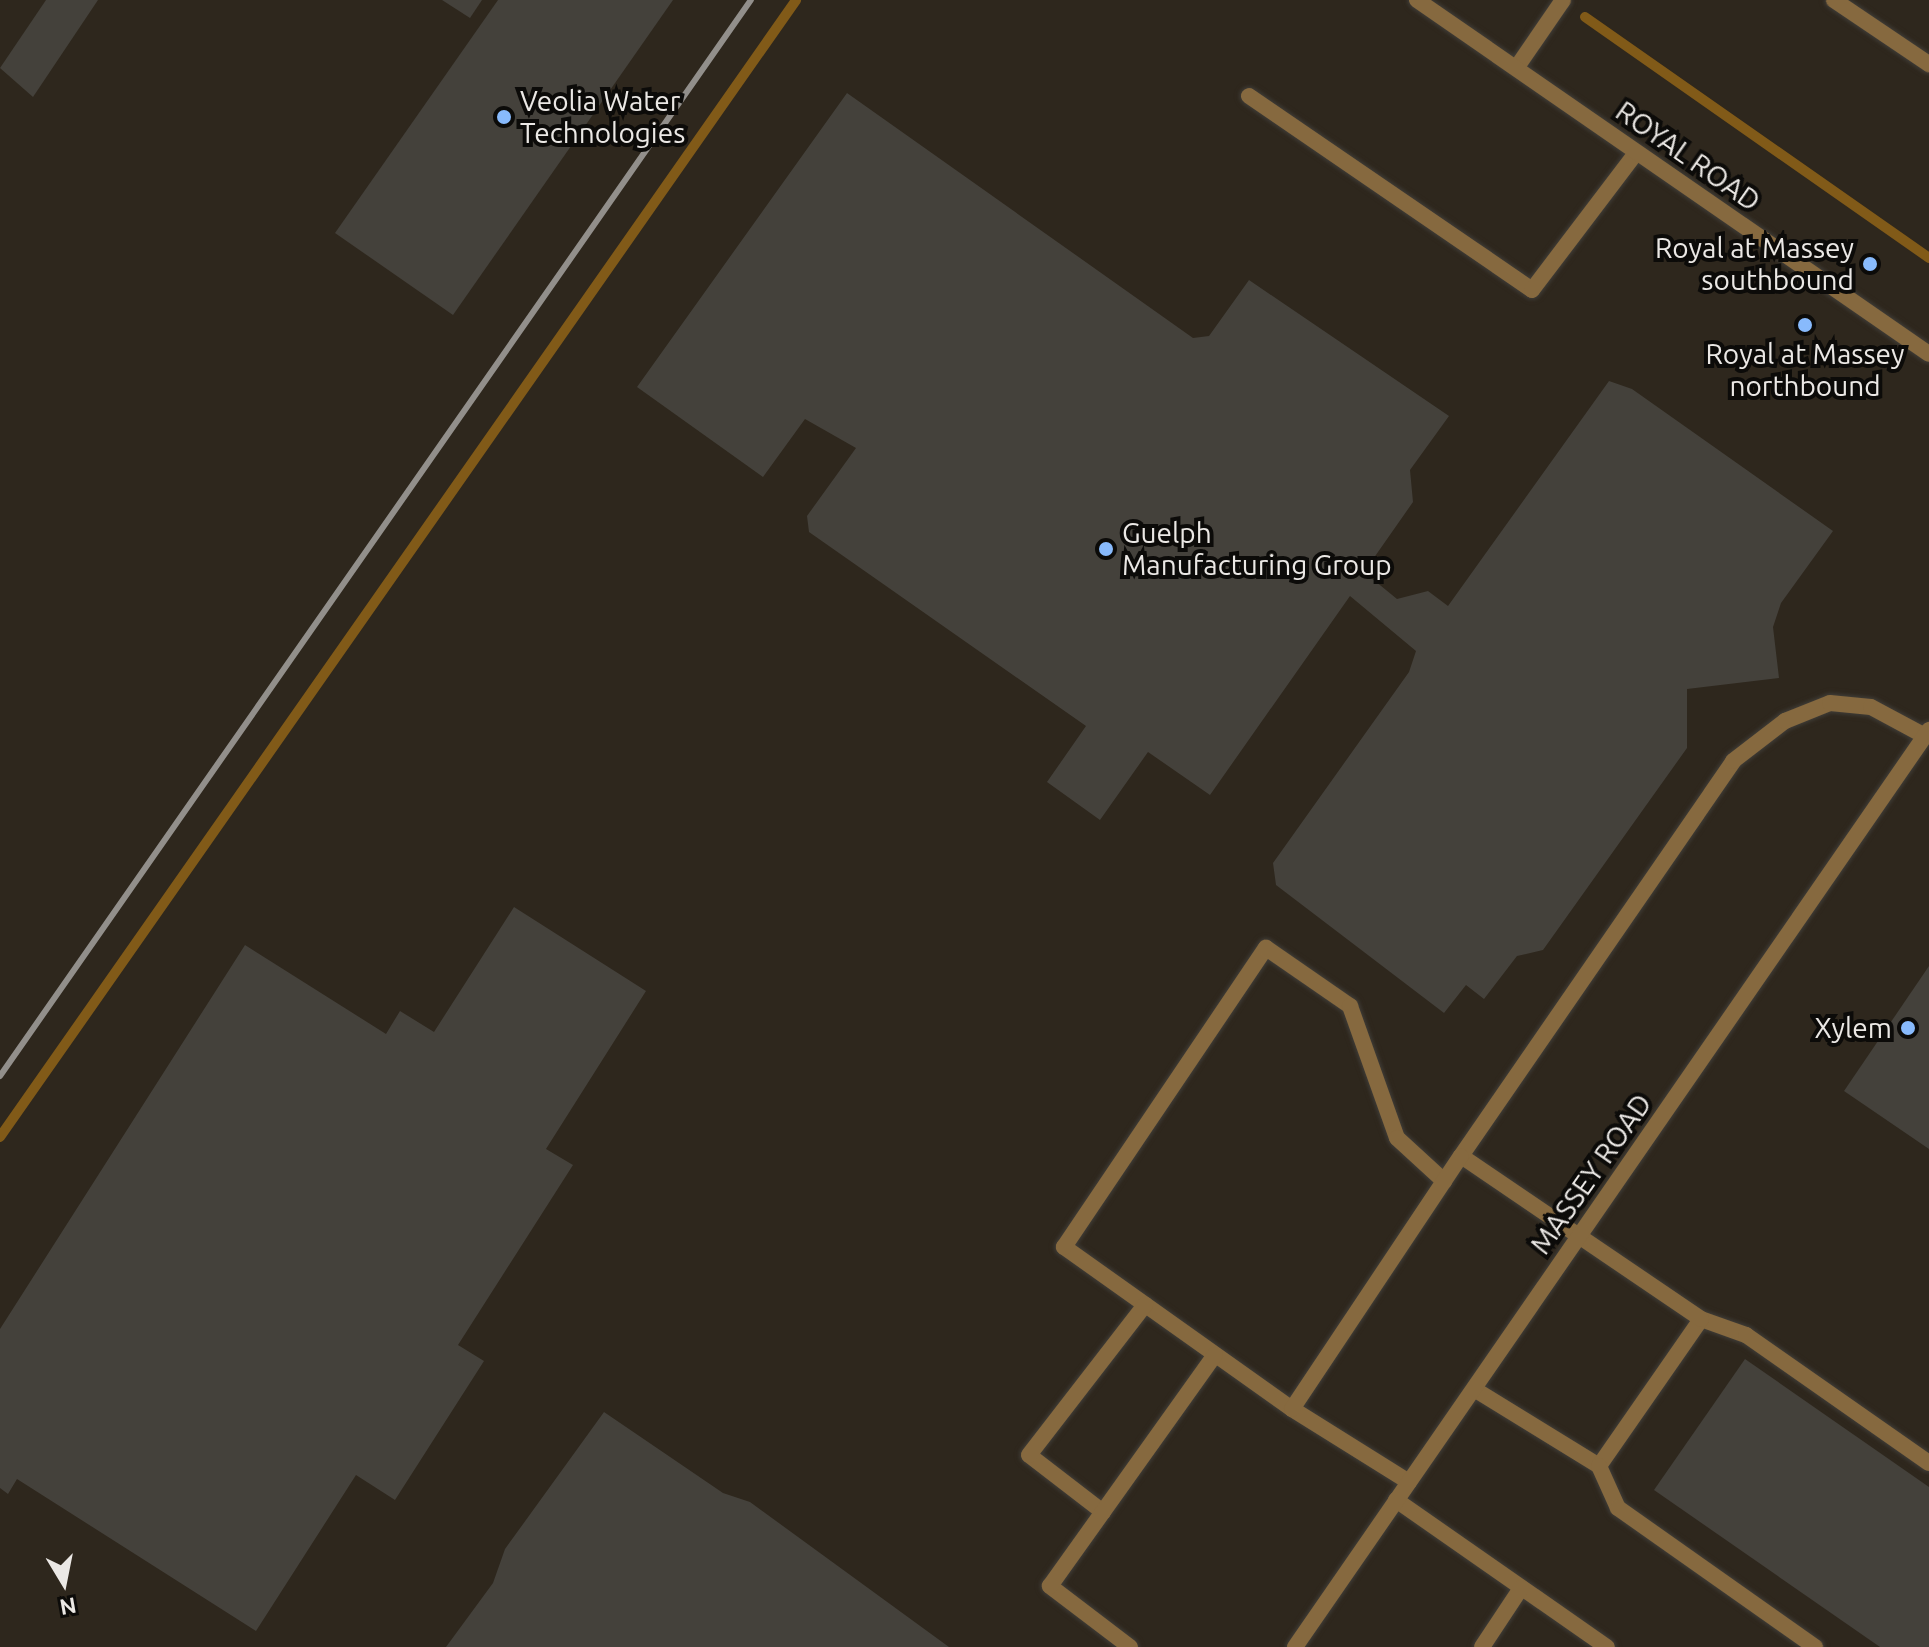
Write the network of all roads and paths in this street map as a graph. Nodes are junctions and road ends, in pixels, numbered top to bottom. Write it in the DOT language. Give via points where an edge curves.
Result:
graph roads {
  1 [pos="1417,0"];
  2 [pos="1563,0"];
  3 [pos="1834,0"];
  4 [pos="1852,5"];
  5 [pos="1929,64"];
  6 [pos="1517,67"];
  7 [pos="1249,96"];
  8 [pos="1636,153"];
  9 [pos="1929,354"];
  10 [pos="1927,733"];
  11 [pos="1461,1156"];
  12 [pos="1444,1181"];
  13 [pos="1581,1233"];
  14 [pos="1145,1305"];
  15 [pos="1701,1319"];
  16 [pos="1215,1355"];
  17 [pos="1474,1389"];
  18 [pos="1292,1409"];
  19 [pos="1929,1463"];
  20 [pos="1599,1466"];
  21 [pos="1409,1482"];
  22 [pos="1396,1500"];
  23 [pos="1103,1512"];
  24 [pos="1521,1588"];
  25 [pos="1130,1647"];
  26 [pos="1295,1647"];
  27 [pos="1482,1647"];
  28 [pos="1607,1647"];
  29 [pos="1815,1647"];
  1 -- 6 [label="street, ROYAL ROAD"];
  2 -- 6 [label="street"];
  3 -- 4 [label="street"];
  4 -- 5 [label="street"];
  6 -- 8 [label="street, ROYAL ROAD"];
  7 -- 8 [label="street" via="1532,290"];
  8 -- 9 [label="street, ROYAL ROAD"];
  10 -- 11 [label="street" via="1871,707 1830,703 1785,721 1733,761"];
  10 -- 13 [label="street, MASSEY ROAD"];
  11 -- 12 [label="street"];
  11 -- 13 [label="street"];
  12 -- 14 [label="street" via="1397,1138 1350,1006 1266,948 1064,1247"];
  12 -- 18 [label="street"];
  13 -- 15 [label="street"];
  13 -- 17 [label="street, MASSEY ROAD"];
  14 -- 16 [label="street"];
  14 -- 23 [label="street" via="1029,1455"];
  15 -- 19 [label="street" via="1746,1335"];
  15 -- 20 [label="street"];
  16 -- 18 [label="street"];
  16 -- 23 [label="street"];
  17 -- 20 [label="street"];
  17 -- 21 [label="street, MASSEY ROAD"];
  18 -- 21 [label="street"];
  20 -- 29 [label="street" via="1618,1508"];
  21 -- 22 [label="street, MASSEY ROAD"];
  22 -- 24 [label="street"];
  22 -- 26 [label="street, MASSEY ROAD"];
  23 -- 25 [label="street" via="1050,1586"];
  24 -- 27 [label="street"];
  24 -- 28 [label="street"];
}
